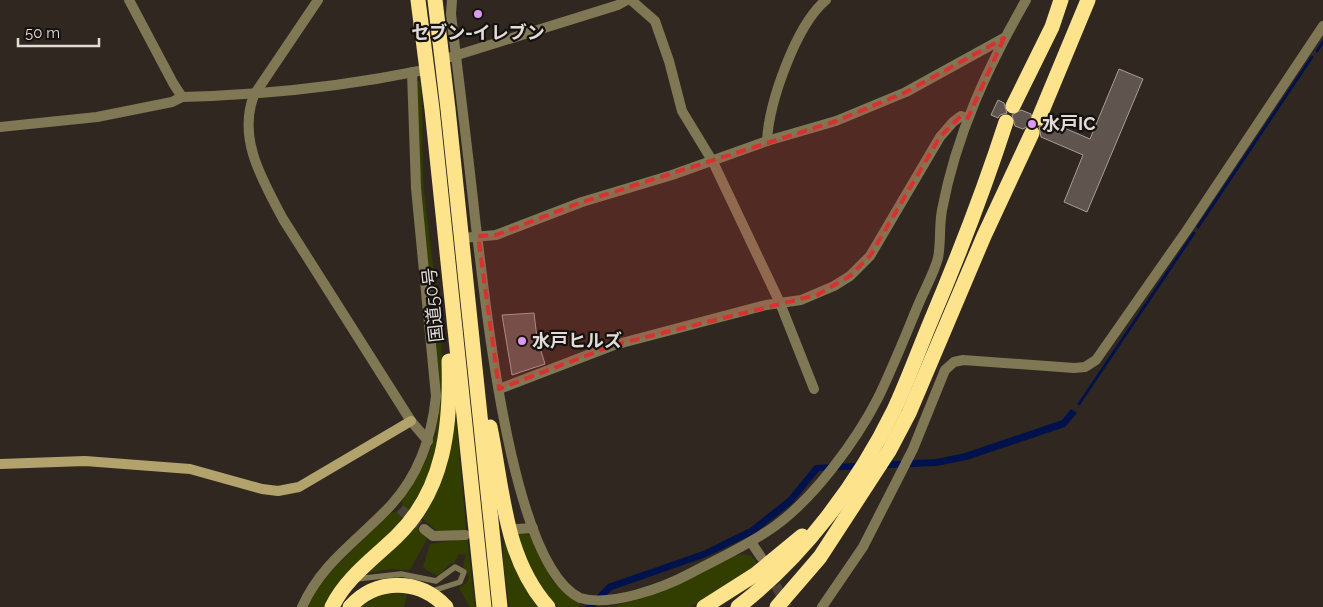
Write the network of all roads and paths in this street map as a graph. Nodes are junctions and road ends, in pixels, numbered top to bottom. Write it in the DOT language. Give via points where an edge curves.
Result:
graph roads {
  1 [pos="129,0"];
  2 [pos="318,0"];
  3 [pos="418,0"];
  4 [pos="435,0"];
  5 [pos="452,0"];
  6 [pos="627,0"];
  7 [pos="631,0"];
  8 [pos="826,0"];
  9 [pos="1026,0"];
  10 [pos="1061,0"];
  11 [pos="1088,0"];
  12 [pos="1323,26"];
  13 [pos="1004,38"];
  14 [pos="449,57"];
  15 [pos="419,70"];
  16 [pos="254,95"];
  17 [pos="182,97"];
  18 [pos="1012,106"];
  19 [pos="968,118"];
  20 [pos="1039,118"];
  21 [pos="1006,122"];
  22 [pos="0,127"];
  23 [pos="1032,133"];
  24 [pos="767,141"];
  25 [pos="713,162"];
  26 [pos="440,189"];
  27 [pos="478,236"];
  28 [pos="462,238"];
  29 [pos="780,303"];
  30 [pos="472,340"];
  31 [pos="499,389"];
  32 [pos="814,389"];
  33 [pos="411,421"];
  34 [pos="428,441"];
  35 [pos="0,464"];
  36 [pos="839,499"];
  37 [pos="840,524"];
  38 [pos="533,528"];
  39 [pos="424,529"];
  40 [pos="516,530"];
  41 [pos="465,535"];
  42 [pos="751,542"];
  43 [pos="761,557"];
  44 [pos="351,580"];
  45 [pos="428,592"];
  46 [pos="302,607"];
  47 [pos="332,607"];
  48 [pos="350,607"];
  49 [pos="446,607"];
  50 [pos="484,607"];
  51 [pos="500,607"];
  52 [pos="548,607"];
  53 [pos="704,607"];
  54 [pos="738,607"];
  55 [pos="754,607"];
  56 [pos="777,607"];
  57 [pos="822,607"];
  1 -- 17 [label="street"];
  2 -- 16 [label="street"];
  3 -- 15 [label="highway, 国道50号"];
  4 -- 14 [label="highway, 国道50号"];
  5 -- 14 [label="street"];
  6 -- 14 [label="street"];
  7 -- 25 [label="street" via="655,20 682,111"];
  8 -- 24 [label="street" via="806,22 786,63"];
  9 -- 13 [label="street"];
  10 -- 18 [label="highway" via="1052,27"];
  11 -- 20 [label="highway"];
  12 -- 57 [label="street" via="1096,360 1085,367 1074,368 963,360 954,362 945,370 913,449 863,547"];
  13 -- 19 [label="street" via="981,83"];
  13 -- 24 [label="street" via="906,92 836,121"];
  14 -- 27 [label="street"];
  14 -- 28 [label="highway, 国道50号"];
  15 -- 16 [label="street" via="312,89"];
  15 -- 26 [label="highway, 国道50号"];
  15 -- 34 [label="street" via="416,188 436,396"];
  16 -- 17 [label="street"];
  16 -- 33 [label="street" via="247,126 248,140 267,189 283,220"];
  17 -- 22 [label="street" via="172,102 97,117"];
  19 -- 29 [label="street" via="961,116 940,138 862,266 817,295"];
  19 -- 42 [label="street" via="942,211 938,260 877,399 850,444 796,509"];
  21 -- 36 [label="highway" via="969,230 894,411"];
  23 -- 37 [label="highway" via="984,236 909,413 889,451"];
  24 -- 25 [label="street"];
  25 -- 27 [label="street" via="582,202 496,235"];
  25 -- 29 [label="street"];
  26 -- 44 [label="highway" via="437,242 450,391 443,452 428,495 409,523"];
  26 -- 50 [label="highway, 国道50号"];
  27 -- 28 [label="street"];
  27 -- 31 [label="street"];
  28 -- 30 [label="highway, 国道50号"];
  29 -- 31 [label="street" via="614,345"];
  29 -- 32 [label="street"];
  30 -- 51 [label="highway, 国道50号"];
  30 -- 52 [label="highway" via="512,541 526,577"];
  31 -- 38 [label="street" via="509,449"];
  33 -- 34 [label="street"];
  33 -- 35 [label="street" via="299,487 278,491 190,469 85,461"];
  34 -- 46 [label="street" via="396,506 322,572"];
  36 -- 53 [label="highway" via="756,574"];
  36 -- 54 [label="highway" via="824,524 793,558"];
  37 -- 55 [label="highway"];
  37 -- 56 [label="highway" via="820,557"];
  38 -- 40 [label="street"];
  38 -- 42 [label="street" via="556,577 572,593 589,601 607,602 649,592 678,581"];
  39 -- 41 [label="street" via="433,536"];
  42 -- 43 [label="street"];
  44 -- 45 [label="lane" via="410,574 431,581 444,577 455,567 464,572 460,582"];
  44 -- 47 [label="highway"];
  45 -- 48 [label="highway" via="407,586 385,586 367,592"];
  45 -- 49 [label="highway"];
}
